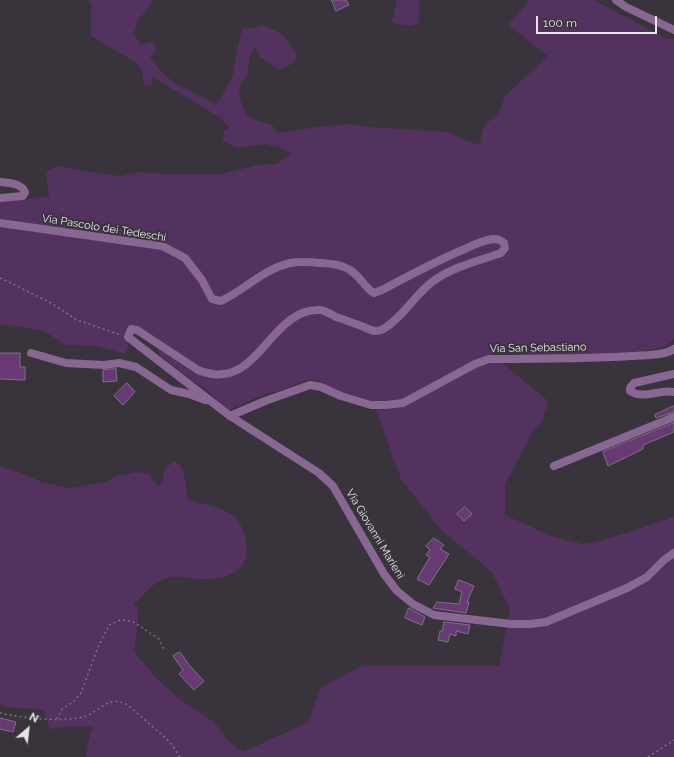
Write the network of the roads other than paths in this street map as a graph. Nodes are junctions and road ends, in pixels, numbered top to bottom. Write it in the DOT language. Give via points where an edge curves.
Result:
graph roads {
  1 [pos="616,0"];
  2 [pos="674,30"];
  3 [pos="0,182"];
  4 [pos="0,198"];
  5 [pos="0,223"];
  6 [pos="128,336"];
  7 [pos="674,349"];
  8 [pos="31,353"];
  9 [pos="674,374"];
  10 [pos="674,392"];
  11 [pos="213,402"];
  12 [pos="230,416"];
  13 [pos="674,417"];
  14 [pos="554,466"];
  15 [pos="674,553"];
  1 -- 2 [label="street"];
  3 -- 4 [label="street" via="20,186 25,192 24,196"];
  5 -- 6 [label="street, Via Pascolo dei Tedeschi" via="162,246 185,258 202,280 212,299 221,302 262,275 290,263 335,264 350,269 360,277 367,289 374,293 432,263 484,241 494,239 504,243 505,248 501,253 449,272 432,282 382,330 374,331 320,310 296,315 247,364 233,372 205,373 184,362 138,330 130,329"];
  6 -- 11 [label="street, Via Giovanni Marieni"];
  7 -- 12 [label="street, Via San Sebastiano" via="656,354 601,358 488,359 403,403 386,405 371,405 310,385"];
  8 -- 11 [label="street" via="66,363 120,363 136,367 171,390"];
  9 -- 10 [label="street" via="634,383 630,391 641,395"];
  11 -- 12 [label="street, Via Giovanni Marieni"];
  12 -- 15 [label="street, Via Giovanni Marieni" via="318,473 333,486 384,574 397,591 413,604 434,615 511,624 546,622 628,588 646,577"];
  13 -- 14 [label="street"];
}
